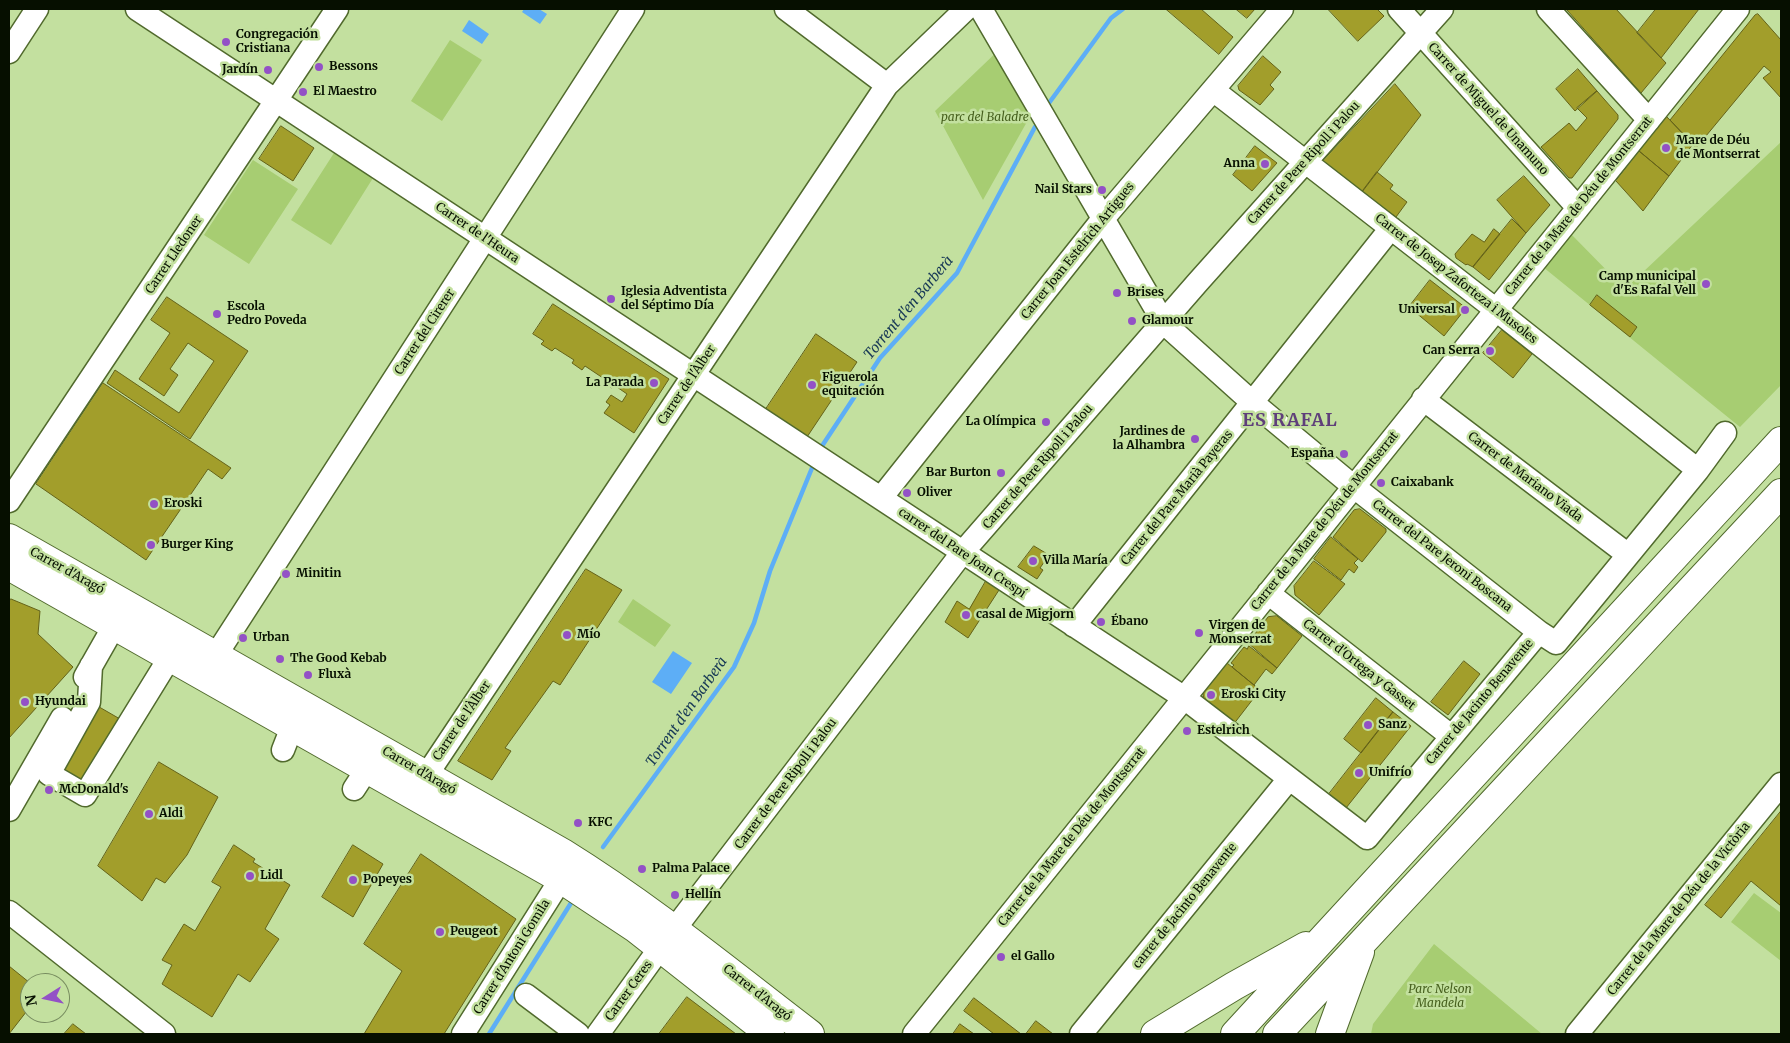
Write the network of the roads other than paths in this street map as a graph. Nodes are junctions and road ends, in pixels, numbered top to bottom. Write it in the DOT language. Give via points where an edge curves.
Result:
graph roads {
  1 [pos="38,9"];
  2 [pos="137,9"];
  3 [pos="337,9"];
  4 [pos="633,9"];
  5 [pos="786,9"];
  6 [pos="966,9"];
  7 [pos="981,9"];
  8 [pos="1282,9"];
  9 [pos="1399,9"];
  10 [pos="1442,9"];
  11 [pos="1548,9"];
  12 [pos="1738,9"];
  13 [pos="1420,33"];
  14 [pos="9,52"];
  15 [pos="887,85"];
  16 [pos="1213,90"];
  17 [pos="278,100"];
  18 [pos="1649,120"];
  19 [pos="1305,161"];
  20 [pos="1578,208"];
  21 [pos="1102,220"];
  22 [pos="1391,228"];
  23 [pos="486,239"];
  24 [pos="1495,309"];
  25 [pos="1164,323"];
  26 [pos="693,376"];
  27 [pos="1423,399"];
  28 [pos="1253,403"];
  29 [pos="1725,433"];
  30 [pos="1781,441"];
  31 [pos="816,456"];
  32 [pos="1698,470"];
  33 [pos="1353,486"];
  34 [pos="1781,493"];
  35 [pos="881,498"];
  36 [pos="9,501"];
  37 [pos="10,539"];
  38 [pos="962,554"];
  39 [pos="1627,554"];
  40 [pos="9,566"];
  41 [pos="1268,593"];
  42 [pos="114,626"];
  43 [pos="1074,626"];
  44 [pos="1539,632"];
  45 [pos="216,654"];
  46 [pos="170,657"];
  47 [pos="91,666"];
  48 [pos="217,684"];
  49 [pos="1183,697"];
  50 [pos="1451,736"];
  51 [pos="1289,778"];
  52 [pos="415,783"];
  53 [pos="1781,784"];
  54 [pos="9,810"];
  55 [pos="561,879"];
  56 [pos="9,912"];
  57 [pos="1327,934"];
  58 [pos="667,939"];
  59 [pos="1365,939"];
  60 [pos="526,994"];
  61 [pos="164,1034"];
  62 [pos="463,1034"];
  63 [pos="578,1034"];
  64 [pos="598,1034"];
  65 [pos="770,1034"];
  66 [pos="810,1034"];
  67 [pos="914,1034"];
  68 [pos="1082,1034"];
  69 [pos="1155,1034"];
  70 [pos="1235,1034"];
  71 [pos="1277,1034"];
  72 [pos="1330,1034"];
  73 [pos="1577,1034"];
  1 -- 14 [label="street"];
  2 -- 17 [label="street, Carrer de l'Heura"];
  3 -- 17 [label="street, Carrer Lledoner"];
  4 -- 23 [label="street, Carrer del Cirerer"];
  5 -- 15 [label="street"];
  6 -- 15 [label="street, Carrer de l'Àlber"];
  7 -- 21 [label="street, Carrer del Pare Jeroni Boscana"];
  8 -- 16 [label="street, Carrer Joan Estelrich Artigues"];
  9 -- 13 [label="street, Carrer de Miguel de Unamuno"];
  10 -- 13 [label="street, Carrer de Pere Ripoll i Palou"];
  11 -- 18 [label="street"];
  12 -- 18 [label="street, Carrer de la Mare de Déu de Montserrat"];
  13 -- 19 [label="street, Carrer de Pere Ripoll i Palou"];
  13 -- 20 [label="street, Carrer de Miguel de Unamuno"];
  15 -- 26 [label="street, Carrer de l'Àlber"];
  16 -- 19 [label="street, Carrer de Josep Zaforteza i Musoles"];
  16 -- 21 [label="street, Carrer Joan Estelrich Artigues"];
  17 -- 23 [label="street, Carrer de l'Heura"];
  17 -- 36 [label="street, Carrer Lledoner"];
  18 -- 20 [label="street, Carrer de la Mare de Déu de Montserrat"];
  19 -- 22 [label="street, Carrer de Josep Zaforteza i Musoles"];
  19 -- 25 [label="street, Carrer de Pere Ripoll i Palou"];
  20 -- 24 [label="street, Carrer de la Mare de Déu de Montserrat"];
  21 -- 25 [label="street, Carrer del Pare Jeroni Boscana"];
  21 -- 35 [label="street, Carrer Joan Estelrich Artigues"];
  22 -- 24 [label="street, Carrer de Josep Zaforteza i Musoles"];
  22 -- 28 [label="street, Carrer del Pare Marià Payeras"];
  23 -- 26 [label="street, Carrer de l'Heura"];
  23 -- 45 [label="street, Carrer del Cirerer"];
  24 -- 27 [label="street, Carrer de la Mare de Déu de Montserrat"];
  24 -- 32 [label="street, Carrer de Josep Zaforteza i Musoles"];
  25 -- 28 [label="street, Carrer del Pare Jeroni Boscana"];
  25 -- 38 [label="street, Carrer de Pere Ripoll i Palou"];
  26 -- 31 [label="street, Carrer de l'Heura"];
  26 -- 52 [label="street, Carrer de l'Àlber"];
  27 -- 33 [label="street, Carrer de la Mare de Déu de Montserrat"];
  27 -- 39 [label="street, Carrer de Mariano Viada"];
  28 -- 33 [label="street, Carrer del Pare Jeroni Boscana"];
  28 -- 43 [label="street, Carrer del Pare Marià Payeras"];
  29 -- 32 [label="street, Carrer de Jacinto Benavente"];
  30 -- 57 [label="main road"];
  31 -- 35 [label="street, carrer del Pare Joan Crespí"];
  32 -- 39 [label="street, Carrer de Jacinto Benavente"];
  33 -- 41 [label="street, Carrer de la Mare de Déu de Montserrat"];
  33 -- 44 [label="street, Carrer del Pare Jeroni Boscana"];
  34 -- 59 [label="main road"];
  35 -- 38 [label="street, carrer del Pare Joan Crespí"];
  37 -- 45 [label="main road, Carrer d'Aragó"];
  38 -- 43 [label="street, carrer del Pare Joan Crespí"];
  38 -- 58 [label="street, Carrer de Pere Ripoll i Palou"];
  39 -- 44 [label="street, Carrer de Jacinto Benavente" via="1556,642"];
  40 -- 42 [label="main road, Carrer d'Aragó"];
  41 -- 49 [label="street, Carrer de la Mare de Déu de Montserrat"];
  41 -- 50 [label="street, Carrer d'Ortega y Gasset"];
  42 -- 46 [label="main road, Carrer d'Aragó"];
  42 -- 47 [label="street"];
  43 -- 49 [label="street, carrer del Pare Joan Crespí"];
  44 -- 50 [label="street, Carrer de Jacinto Benavente"];
  45 -- 48 [label="main road" via="213,666"];
  45 -- 52 [label="main road, Carrer d'Aragó"];
  46 -- 47 [label="street" via="85,795 49,774 88,702"];
  46 -- 48 [label="main road, Carrer d'Aragó"];
  47 -- 54 [label="street"];
  48 -- 52 [label="main road, Carrer d'Aragó" via="287,738 360,779"];
  49 -- 51 [label="street"];
  49 -- 67 [label="street, Carrer de la Mare de Déu de Montserrat"];
  50 -- 51 [label="street, Carrer de Jacinto Benavente" via="1367,838"];
  51 -- 68 [label="street, carrer de Jacinto Benavente"];
  52 -- 55 [label="main road, Carrer d'Aragó"];
  52 -- 58 [label="main road, Carrer d'Aragó" via="571,857 602,877"];
  53 -- 73 [label="street, Carrer de la Mare de Déu de la Victòria"];
  55 -- 58 [label="main road, Carrer d'Aragó" via="635,928"];
  55 -- 62 [label="street, Carrer d'Antoni Gomila"];
  56 -- 61 [label="street"];
  57 -- 69 [label="main road"];
  57 -- 70 [label="main road"];
  58 -- 64 [label="street, Carrer Ceres"];
  58 -- 65 [label="main road, Carrer d'Aragó"];
  58 -- 66 [label="main road, Carrer d'Aragó"];
  59 -- 71 [label="main road"];
  59 -- 72 [label="main road"];
  60 -- 63 [label="street"];
}
